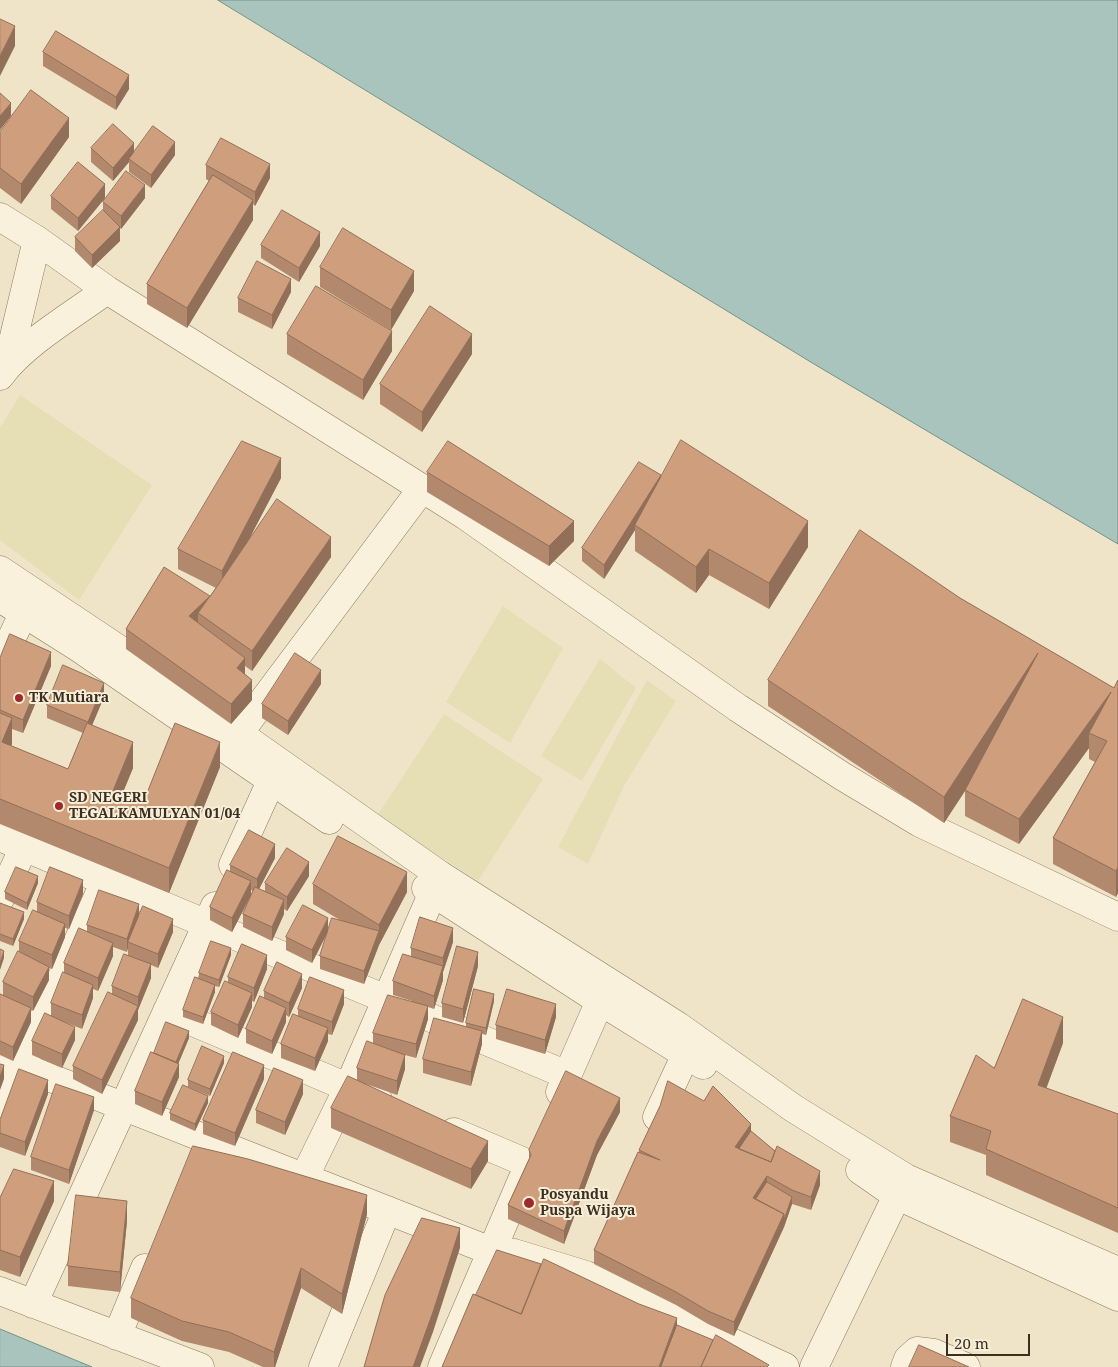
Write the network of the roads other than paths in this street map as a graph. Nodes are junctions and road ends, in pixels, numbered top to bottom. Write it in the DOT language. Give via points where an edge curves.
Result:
graph roads {
  1 [pos="0,217"];
  2 [pos="37,240"];
  3 [pos="107,290"];
  4 [pos="4,371"];
  5 [pos="421,490"];
  6 [pos="0,570"];
  7 [pos="0,598"];
  8 [pos="28,603"];
  9 [pos="0,663"];
  10 [pos="239,733"];
  11 [pos="277,771"];
  12 [pos="12,842"];
  13 [pos="105,881"];
  14 [pos="436,884"];
  15 [pos="0,899"];
  16 [pos="1118,917"];
  17 [pos="207,924"];
  18 [pos="605,992"];
  19 [pos="386,998"];
  20 [pos="167,1011"];
  21 [pos="686,1054"];
  22 [pos="10,1062"];
  23 [pos="567,1075"];
  24 [pos="738,1079"];
  25 [pos="348,1088"];
  26 [pos="123,1106"];
  27 [pos="403,1111"];
  28 [pos="0,1115"];
  29 [pos="430,1122"];
  30 [pos="647,1139"];
  31 [pos="529,1164"];
  32 [pos="304,1178"];
  33 [pos="901,1186"];
  34 [pos="387,1210"];
  35 [pos="155,1246"];
  36 [pos="598,1248"];
  37 [pos="492,1251"];
  38 [pos="1118,1270"];
  39 [pos="586,1276"];
  40 [pos="0,1291"];
  41 [pos="1118,1297"];
  42 [pos="33,1304"];
  43 [pos="117,1336"];
  44 [pos="200,1367"];
  45 [pos="323,1367"];
  46 [pos="442,1367"];
  47 [pos="785,1367"];
  48 [pos="814,1367"];
  49 [pos="905,1367"];
  50 [pos="966,1367"];
  1 -- 2 [label="street"];
  2 -- 3 [label="street"];
  2 -- 4 [label="street"];
  3 -- 4 [label="street"];
  3 -- 5 [label="street"];
  5 -- 10 [label="street"];
  5 -- 16 [label="street" via="466,516 738,708 920,823"];
  6 -- 8 [label="street"];
  7 -- 8 [label="street"];
  8 -- 9 [label="street"];
  8 -- 10 [label="street" via="117,648"];
  8 -- 11 [label="street" via="79,648"];
  10 -- 11 [label="street"];
  11 -- 14 [label="street"];
  11 -- 17 [label="street"];
  12 -- 13 [label="street"];
  12 -- 15 [label="street"];
  13 -- 17 [label="street"];
  13 -- 22 [label="street"];
  14 -- 18 [label="street"];
  14 -- 19 [label="street"];
  17 -- 19 [label="street"];
  17 -- 20 [label="street"];
  18 -- 21 [label="street"];
  18 -- 23 [label="street"];
  18 -- 24 [label="street" via="678,1026"];
  19 -- 23 [label="street"];
  19 -- 25 [label="street"];
  20 -- 25 [label="street"];
  20 -- 26 [label="street"];
  21 -- 24 [label="street"];
  21 -- 30 [label="street"];
  22 -- 26 [label="street"];
  22 -- 28 [label="street"];
  23 -- 31 [label="street"];
  24 -- 33 [label="street"];
  25 -- 27 [label="street"];
  25 -- 32 [label="street"];
  26 -- 32 [label="street" via="196,1146"];
  26 -- 42 [label="street"];
  29 -- 31 [label="street"];
  31 -- 37 [label="street"];
  32 -- 34 [label="street"];
  33 -- 38 [label="street"];
  33 -- 41 [label="street"];
  33 -- 48 [label="street"];
  34 -- 37 [label="street"];
  34 -- 45 [label="street"];
  35 -- 43 [label="street"];
  36 -- 39 [label="street"];
  37 -- 39 [label="street" via="514,1253"];
  37 -- 46 [label="street"];
  39 -- 47 [label="street"];
  40 -- 42 [label="street"];
  42 -- 43 [label="street"];
  43 -- 44 [label="street"];
  49 -- 50 [label="street" via="917,1351"];
}
